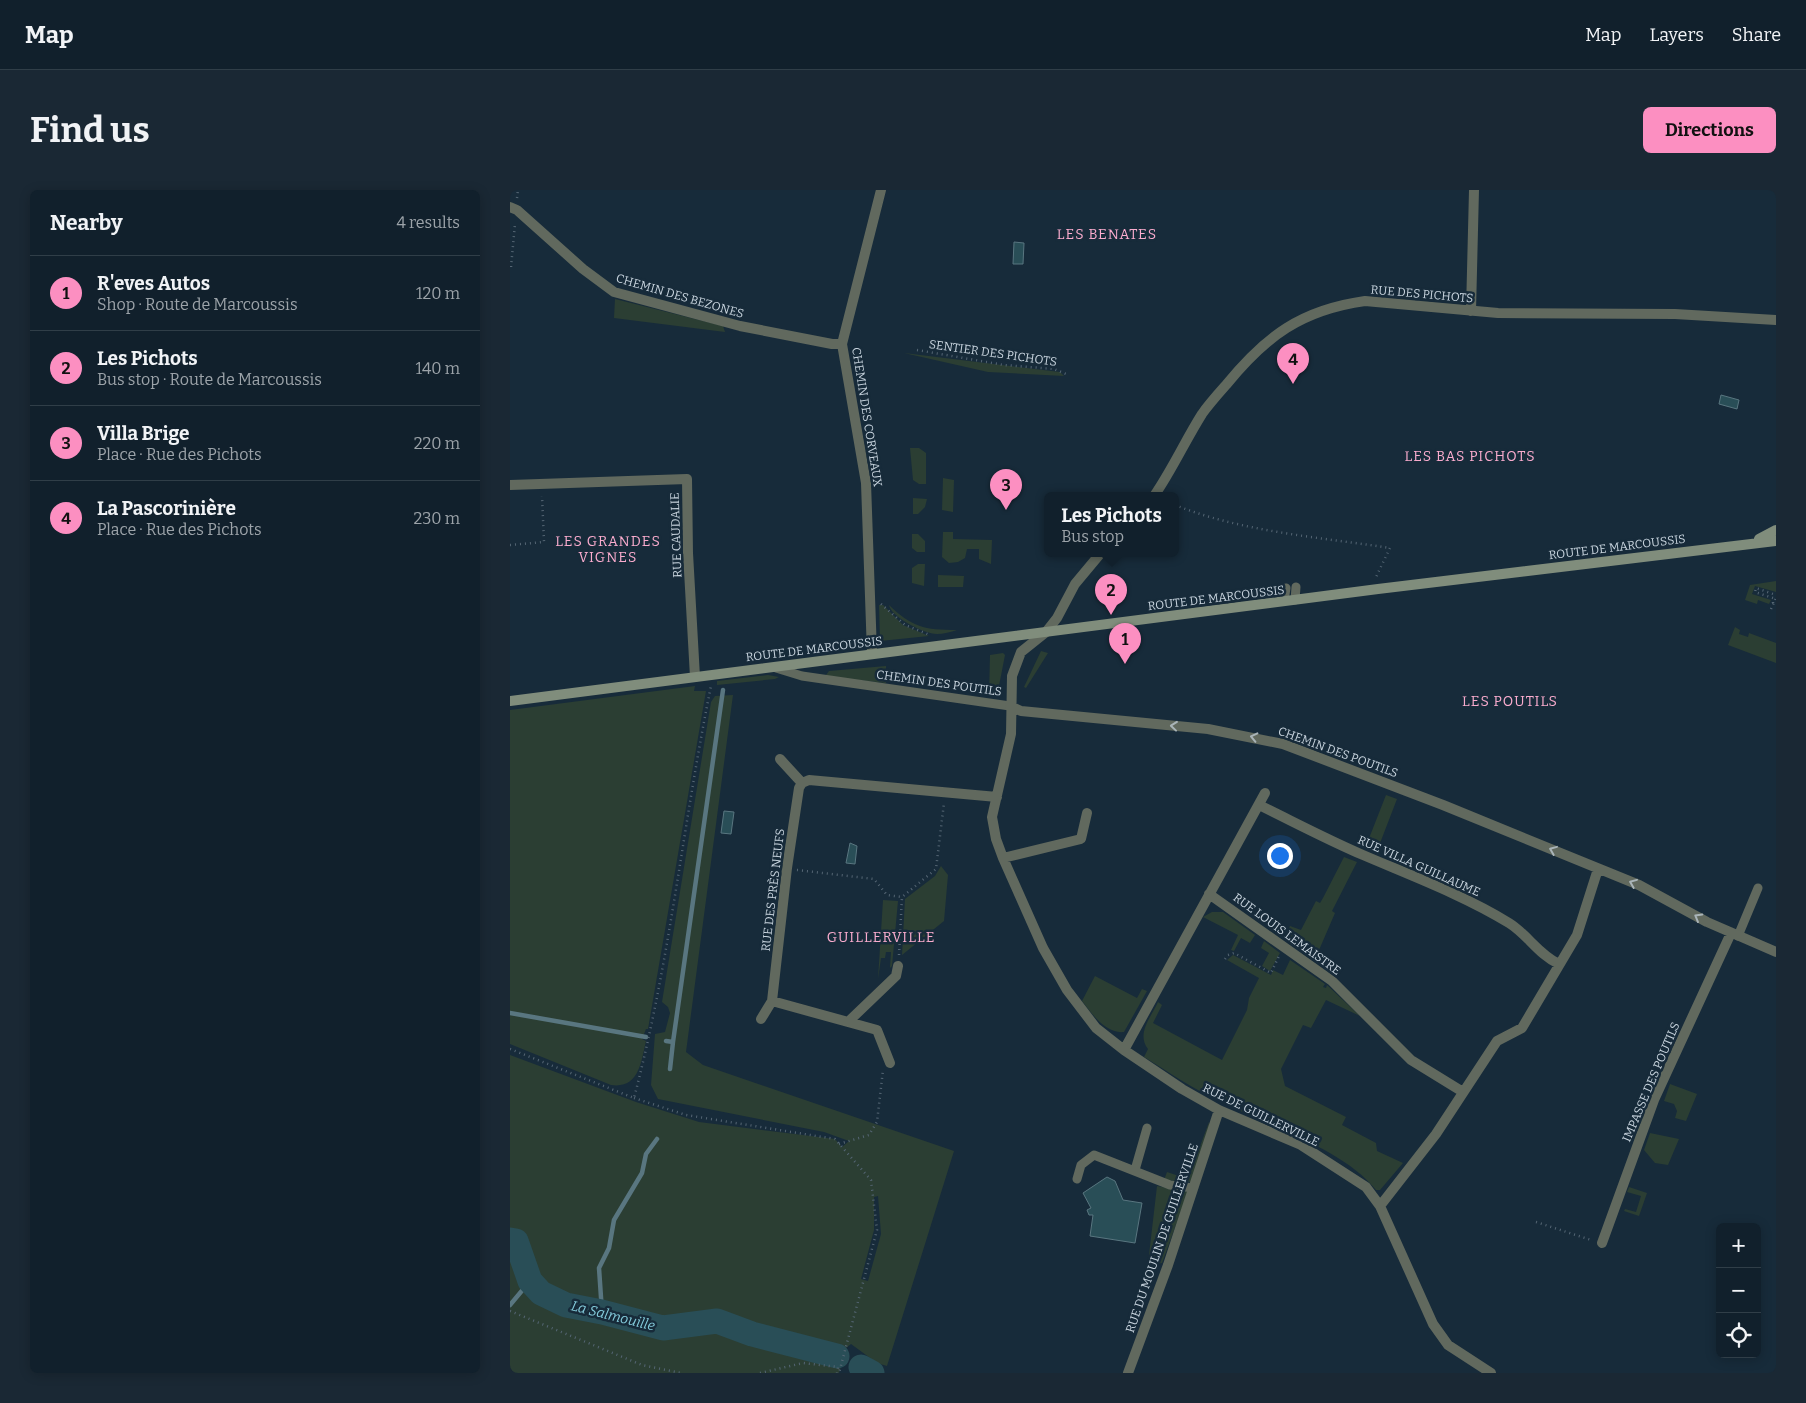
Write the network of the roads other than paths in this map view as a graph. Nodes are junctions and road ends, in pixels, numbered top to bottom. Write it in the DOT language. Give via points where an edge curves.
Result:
graph roads {
  1 [pos="881,190"];
  2 [pos="1474,190"];
  3 [pos="510,207"];
  4 [pos="1471,311"];
  5 [pos="1776,320"];
  6 [pos="842,344"];
  7 [pos="510,485"];
  8 [pos="1156,492"];
  9 [pos="1776,530"];
  10 [pos="1776,541"];
  11 [pos="1749,543"];
  12 [pos="1097,557"];
  13 [pos="1296,587"];
  14 [pos="1286,588"];
  15 [pos="1295,600"];
  16 [pos="1284,601"];
  17 [pos="1046,632"];
  18 [pos="872,653"];
  19 [pos="774,667"];
  20 [pos="695,677"];
  21 [pos="510,701"];
  22 [pos="1010,706"];
  23 [pos="780,759"];
  24 [pos="802,783"];
  25 [pos="1265,793"];
  26 [pos="997,797"];
  27 [pos="1259,805"];
  28 [pos="1087,813"];
  29 [pos="1003,858"];
  30 [pos="1598,869"];
  31 [pos="1758,888"];
  32 [pos="1209,894"];
  33 [pos="1734,934"];
  34 [pos="1776,952"];
  35 [pos="1559,964"];
  36 [pos="898,966"];
  37 [pos="772,1001"];
  38 [pos="761,1019"];
  39 [pos="850,1020"];
  40 [pos="1124,1050"];
  41 [pos="890,1063"];
  42 [pos="1463,1092"];
  43 [pos="1219,1110"];
  44 [pos="1147,1128"];
  45 [pos="1136,1170"];
  46 [pos="1077,1179"];
  47 [pos="1193,1188"];
  48 [pos="1380,1206"];
  49 [pos="1602,1243"];
  50 [pos="1128,1373"];
  51 [pos="1491,1373"];
  1 -- 6 [label="street, CHEMIN DES CORVEAUX"];
  2 -- 4 [label="street"];
  3 -- 6 [label="street, CHEMIN DES BEZONES" via="614,292 740,326"];
  4 -- 5 [label="street, RUE DES PICHOTS" via="1498,314 1675,314"];
  4 -- 8 [label="street, RUE DES PICHOTS" via="1365,301 1345,304 1298,320 1250,356 1203,413"];
  6 -- 18 [label="street, CHEMIN DES CORVEAUX" via="866,483"];
  7 -- 20 [label="street, RUE CAUDALIE" via="687,479"];
  9 -- 11 [label="main road" via="1770,536"];
  10 -- 11 [label="main road, ROUTE DE MARCOUSSIS"];
  11 -- 15 [label="main road, ROUTE DE MARCOUSSIS"];
  12 -- 17 [label="street" via="1074,584"];
  13 -- 15 [label="lane"];
  14 -- 16 [label="lane"];
  15 -- 16 [label="main road, ROUTE DE MARCOUSSIS"];
  16 -- 17 [label="main road, ROUTE DE MARCOUSSIS"];
  17 -- 18 [label="main road, ROUTE DE MARCOUSSIS"];
  17 -- 22 [label="street, RUE DE GUILLERVILLE" via="1021,652 1012,676"];
  18 -- 19 [label="main road, ROUTE DE MARCOUSSIS"];
  19 -- 20 [label="main road, ROUTE DE MARCOUSSIS"];
  19 -- 22 [label="lane, CHEMIN DES POUTILS" via="802,676"];
  20 -- 21 [label="main road, ROUTE DE MARCOUSSIS"];
  22 -- 26 [label="street, RUE DE GUILLERVILLE" via="1011,734"];
  30 -- 22 [label="street, CHEMIN DES POUTILS, one-way" via="1283,744 1208,729 1021,710"];
  23 -- 24 [label="street"];
  24 -- 26 [label="street" via="808,780"];
  24 -- 37 [label="street, RUE DES PRÈS NEUFS" via="787,868"];
  25 -- 27 [label="street"];
  26 -- 29 [label="street, RUE DE GUILLERVILLE" via="992,817"];
  27 -- 32 [label="street"];
  27 -- 35 [label="street, RUE VILLA GUILLAUME" via="1502,919"];
  28 -- 29 [label="street" via="1082,839"];
  29 -- 40 [label="street, RUE DE GUILLERVILLE" via="1042,948 1067,990 1096,1028"];
  33 -- 30 [label="street, CHEMIN DES POUTILS, one-way" via="1659,894"];
  30 -- 35 [label="street" via="1577,935"];
  31 -- 33 [label="lane"];
  32 -- 40 [label="street"];
  32 -- 42 [label="street, RUE LOUIS LEMAISTRE" via="1332,981 1411,1060"];
  33 -- 34 [label="street, CHEMIN DES POUTILS"];
  33 -- 49 [label="street, IMPASSE DES POUTILS" via="1654,1100"];
  35 -- 42 [label="street" via="1522,1028 1497,1041"];
  36 -- 39 [label="street" via="896,976"];
  37 -- 38 [label="street, RUE DES PRÈS NEUFS"];
  37 -- 39 [label="street"];
  39 -- 41 [label="street" via="877,1030"];
  40 -- 43 [label="street, RUE DE GUILLERVILLE"];
  42 -- 48 [label="street" via="1436,1134"];
  43 -- 47 [label="street, RUE DU MOULIN DE GUILLERVILLE"];
  43 -- 48 [label="street, RUE DE GUILLERVILLE" via="1301,1145 1366,1186"];
  44 -- 45 [label="lane"];
  45 -- 46 [label="lane" via="1094,1155 1081,1166"];
  45 -- 47 [label="lane" via="1170,1185"];
  47 -- 50 [label="street, RUE DU MOULIN DE GUILLERVILLE"];
  48 -- 51 [label="street, RUE DE GUILLERVILLE" via="1433,1324 1448,1345"];
}
